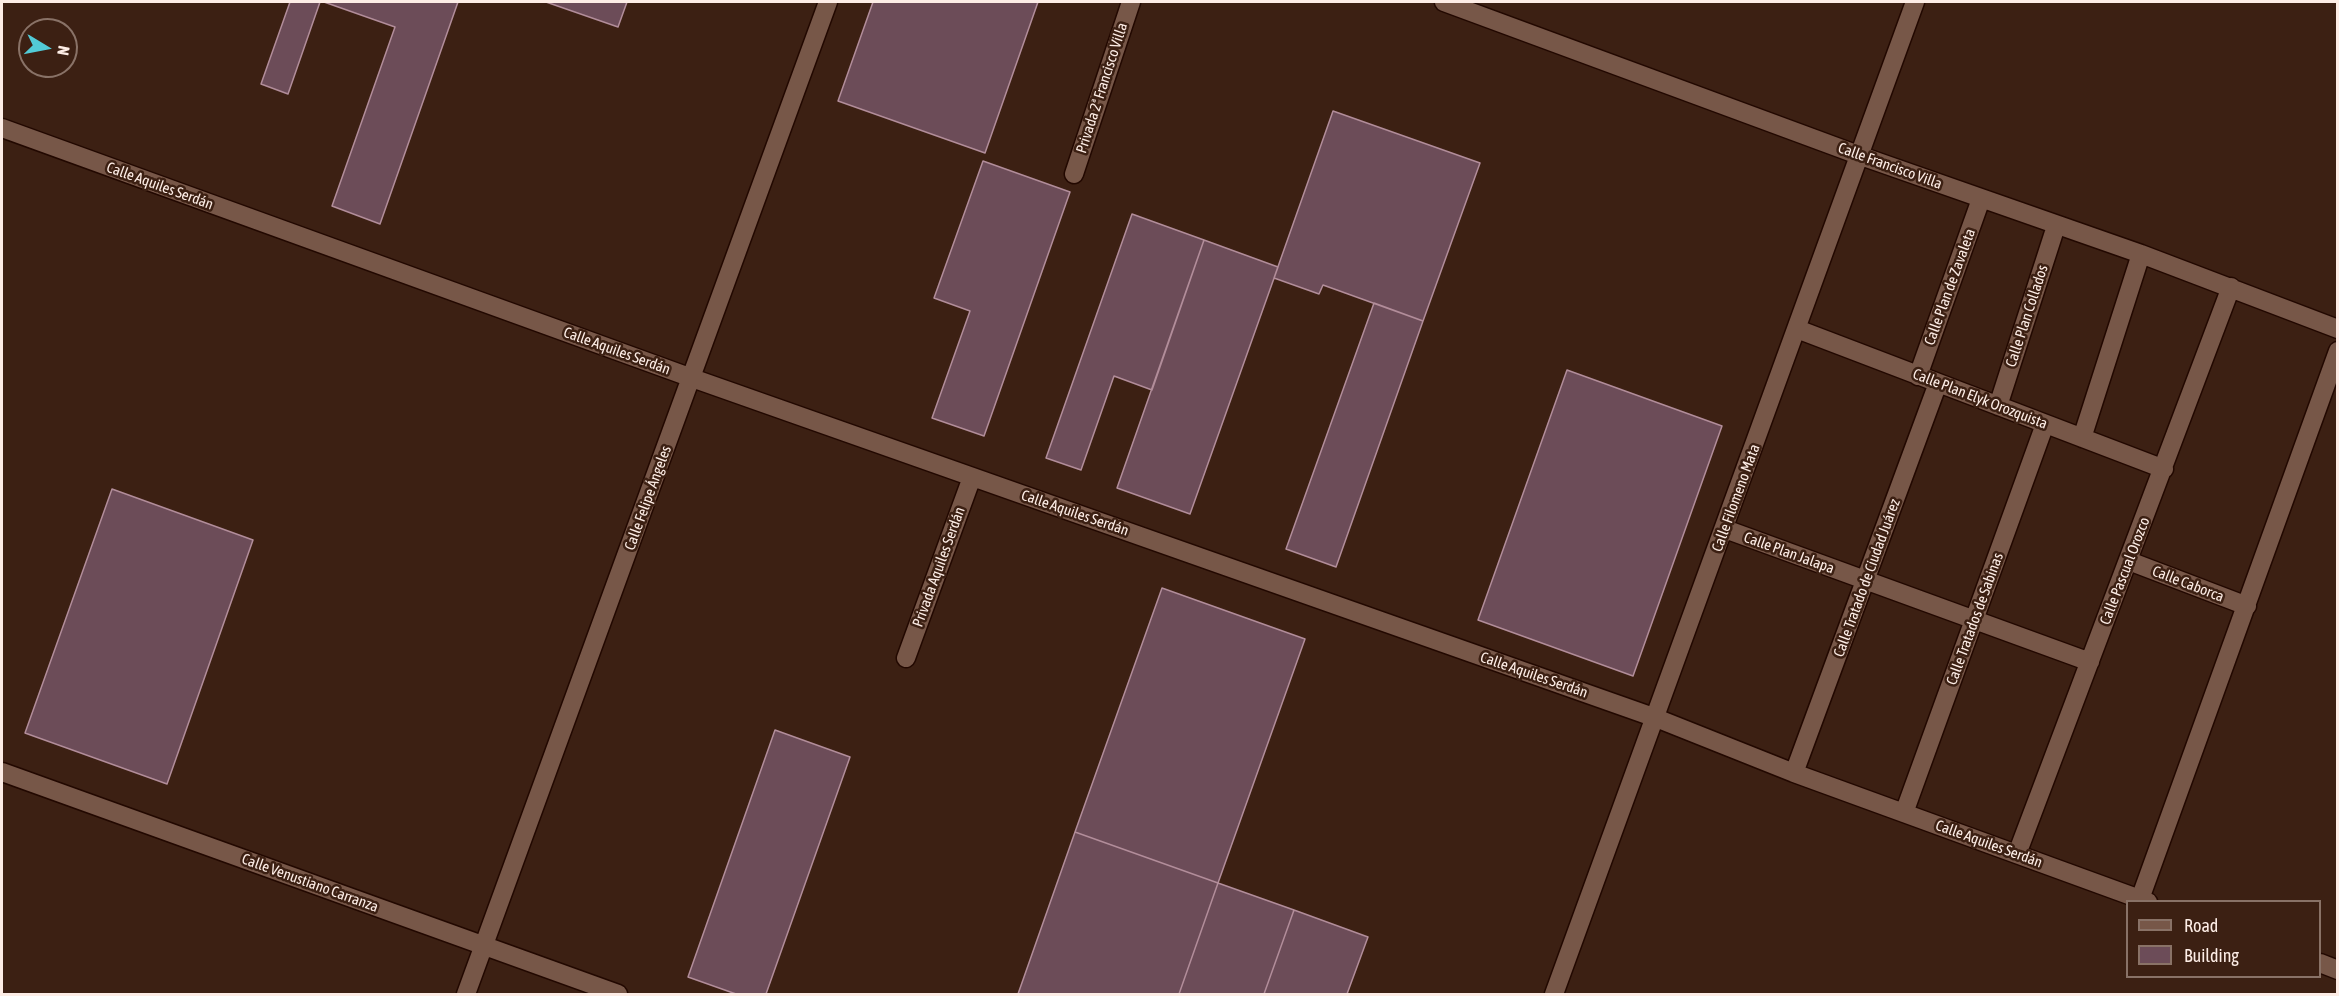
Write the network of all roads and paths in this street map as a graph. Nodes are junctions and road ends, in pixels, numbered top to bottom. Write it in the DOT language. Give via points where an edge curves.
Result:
graph roads {
  1 [pos="828,2"];
  2 [pos="1131,2"];
  3 [pos="1444,2"];
  4 [pos="1915,2"];
  5 [pos="2,128"];
  6 [pos="1861,156"];
  7 [pos="1074,174"];
  8 [pos="1982,199"];
  9 [pos="2056,226"];
  10 [pos="2141,254"];
  11 [pos="2231,287"];
  12 [pos="1797,329"];
  13 [pos="2337,329"];
  14 [pos="2337,351"];
  15 [pos="1918,376"];
  16 [pos="692,378"];
  17 [pos="1938,383"];
  18 [pos="1998,406"];
  19 [pos="2045,424"];
  20 [pos="2082,438"];
  21 [pos="2164,469"];
  22 [pos="972,477"];
  23 [pos="1725,529"];
  24 [pos="2129,561"];
  25 [pos="1866,581"];
  26 [pos="2247,606"];
  27 [pos="1975,620"];
  28 [pos="906,658"];
  29 [pos="2090,663"];
  30 [pos="1656,718"];
  31 [pos="2,772"];
  32 [pos="1794,773"];
  33 [pos="1904,813"];
  34 [pos="2017,854"];
  35 [pos="2144,900"];
  36 [pos="484,946"];
  37 [pos="2321,964"];
  38 [pos="2337,970"];
  39 [pos="466,994"];
  40 [pos="618,994"];
  41 [pos="1554,994"];
  1 -- 16 [label="street, Calle Felipe Ángeles"];
  2 -- 7 [label="street, Privada 2ª Francisco Villa"];
  3 -- 6 [label="street, Calle Francisco Villa"];
  4 -- 6 [label="street, Calle Filomeno Mata"];
  5 -- 16 [label="street, Calle Aquiles Serdán"];
  6 -- 8 [label="street, Calle Francisco Villa"];
  6 -- 12 [label="street, Calle Filomeno Mata"];
  8 -- 9 [label="street, Calle Francisco Villa"];
  8 -- 15 [label="street, Calle Plan de Zavaleta"];
  9 -- 10 [label="street, Calle Francisco Villa"];
  9 -- 18 [label="street, Calle Plan Collados"];
  10 -- 11 [label="street, Calle Francisco Villa"];
  10 -- 20 [label="street"];
  11 -- 13 [label="street, Calle Francisco Villa"];
  11 -- 21 [label="street, Calle Pascual Orozco"];
  12 -- 15 [label="street, Calle Plan Elyk Orozquista"];
  12 -- 23 [label="street, Calle Filomeno Mata"];
  14 -- 26 [label="street"];
  15 -- 17 [label="street, Calle Plan Elyk Orozquista"];
  16 -- 22 [label="street, Calle Aquiles Serdán"];
  16 -- 36 [label="street, Calle Felipe Ángeles"];
  17 -- 18 [label="street, Calle Plan Elyk Orozquista"];
  17 -- 25 [label="street, Calle Tratado de Ciudad Juárez"];
  18 -- 19 [label="street, Calle Plan Elyk Orozquista"];
  19 -- 20 [label="street, Calle Plan Elyk Orozquista"];
  19 -- 27 [label="street, Calle Tratados de Sabinas"];
  20 -- 21 [label="street, Calle Plan Elyk Orozquista"];
  21 -- 24 [label="street, Calle Pascual Orozco"];
  22 -- 28 [label="street, Privada Aquiles Serdán"];
  22 -- 30 [label="street, Calle Aquiles Serdán"];
  23 -- 25 [label="street, Calle Plan Jalapa"];
  23 -- 30 [label="street, Calle Filomeno Mata"];
  24 -- 26 [label="street, Calle Caborca"];
  24 -- 29 [label="street, Calle Pascual Orozco"];
  25 -- 27 [label="street, Calle Plan Jalapa"];
  25 -- 32 [label="street, Calle Tratado de Ciudad Juárez"];
  26 -- 35 [label="street"];
  27 -- 29 [label="street, Calle Plan Jalapa"];
  27 -- 33 [label="street, Calle Tratados de Sabinas"];
  29 -- 34 [label="street, Calle Pascual Orozco"];
  30 -- 32 [label="street, Calle Aquiles Serdán"];
  30 -- 41 [label="street, Calle Filomeno Mata"];
  31 -- 36 [label="street, Calle Venustiano Carranza"];
  32 -- 33 [label="street, Calle Aquiles Serdán"];
  33 -- 34 [label="street, Calle Aquiles Serdán"];
  34 -- 35 [label="street, Calle Aquiles Serdán"];
  36 -- 39 [label="street, Calle Felipe Ángeles"];
  36 -- 40 [label="street, Calle Venustiano Carranza"];
  37 -- 38 [label="street"];
}
